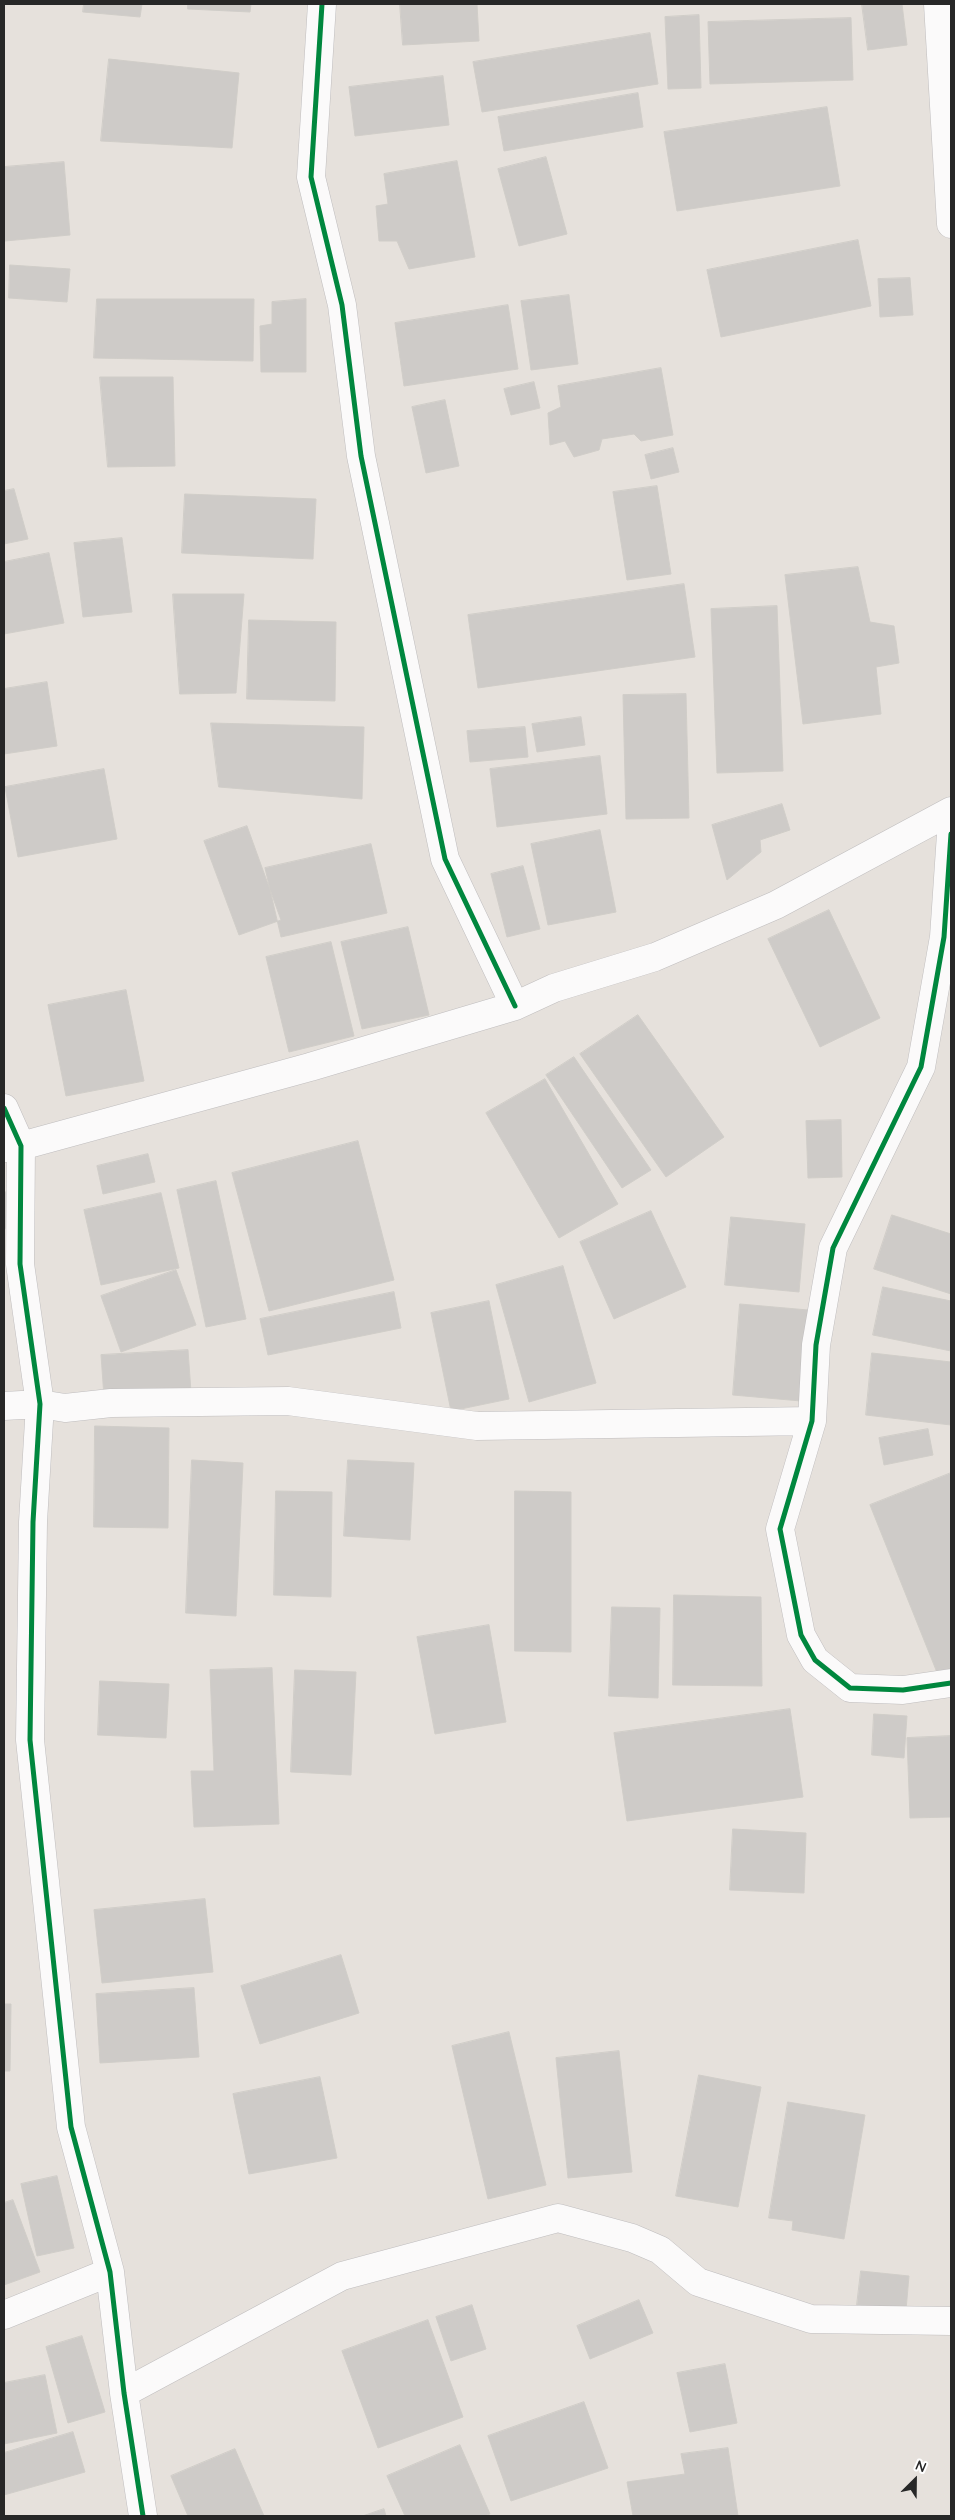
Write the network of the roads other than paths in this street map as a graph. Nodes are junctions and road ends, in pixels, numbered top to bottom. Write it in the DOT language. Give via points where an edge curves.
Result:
graph roads {
  1 [pos="322,4"];
  2 [pos="938,4"];
  3 [pos="951,224"];
  4 [pos="951,811"];
  5 [pos="951,834"];
  6 [pos="515,1006"];
  7 [pos="4,1108"];
  8 [pos="12,1147"];
  9 [pos="40,1404"];
  10 [pos="4,1406"];
  11 [pos="812,1421"];
  12 [pos="951,1683"];
  13 [pos="110,2272"];
  14 [pos="4,2315"];
  15 [pos="951,2322"];
  16 [pos="124,2393"];
  17 [pos="143,2516"];
  1 -- 6 [label="street" via="311,177 342,305 361,456 445,859"];
  2 -- 3 [label="street"];
  4 -- 6 [label="street" via="776,905 655,957 554,988"];
  5 -- 11 [label="street" via="944,937 920,1067 833,1248 816,1345"];
  6 -- 8 [label="street"];
  7 -- 8 [label="street"];
  8 -- 9 [label="street" via="20,1264"];
  9 -- 10 [label="street"];
  9 -- 11 [label="street" via="65,1408 111,1403 288,1401 477,1426"];
  9 -- 13 [label="street" via="33,1522 30,1740 71,2127"];
  11 -- 12 [label="street" via="780,1529 801,1635 815,1660 850,1688 903,1690"];
  13 -- 14 [label="street"];
  13 -- 16 [label="street"];
  15 -- 16 [label="street" via="811,2318 698,2282 660,2250 632,2238 558,2218 342,2276"];
  16 -- 17 [label="street"];
}
